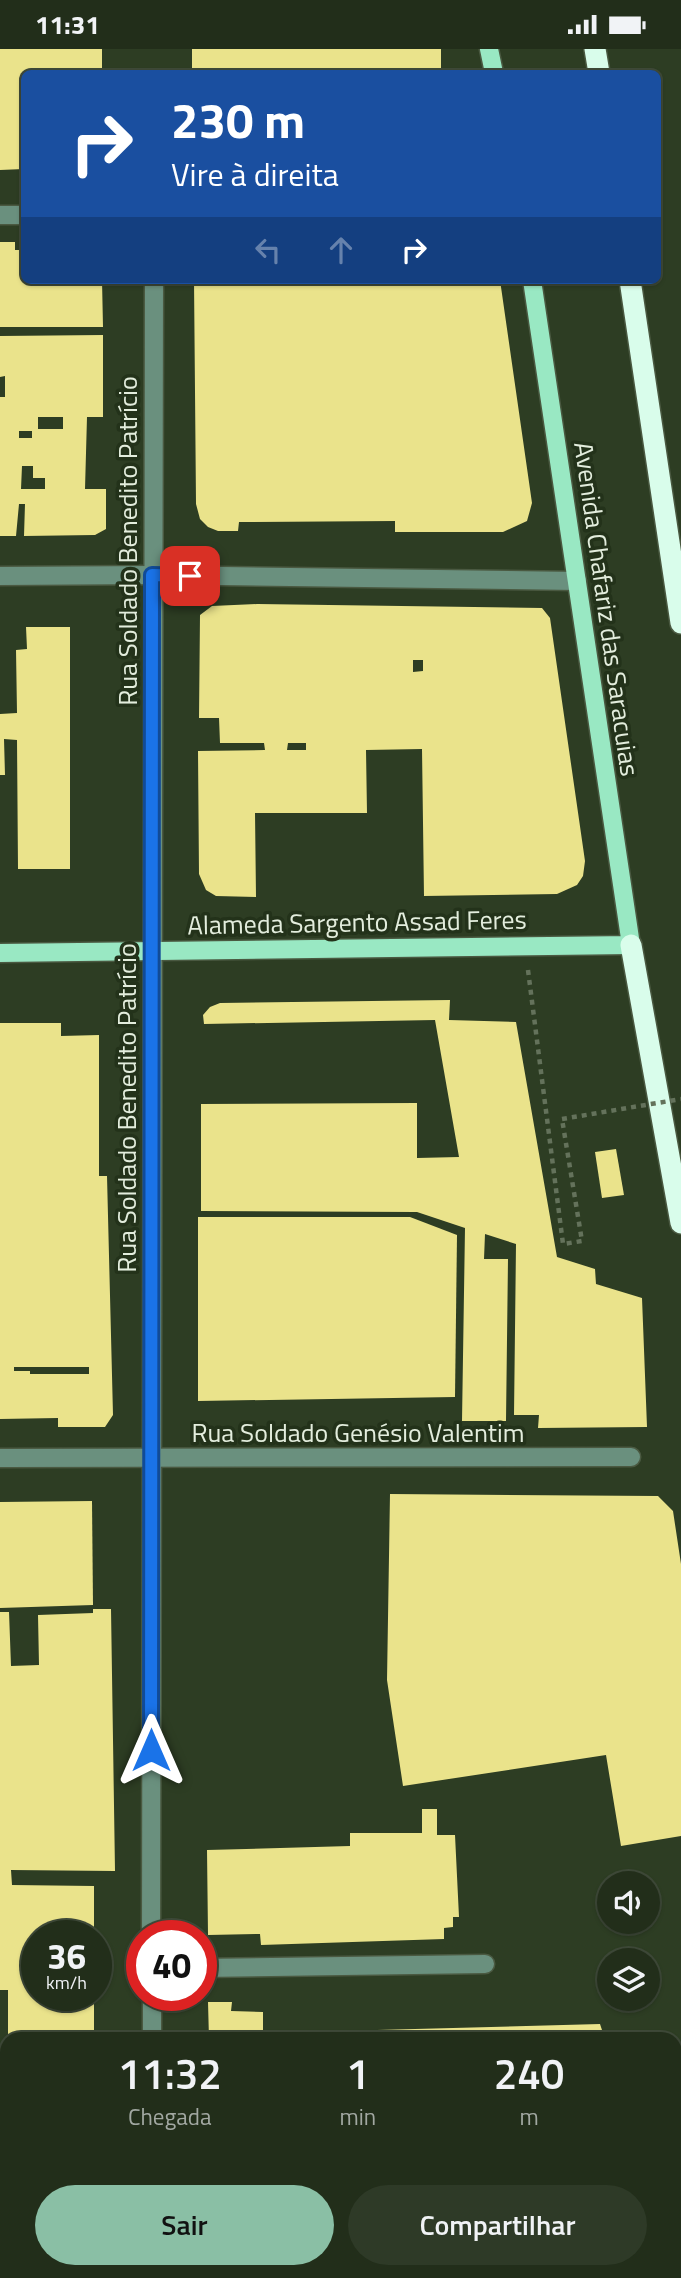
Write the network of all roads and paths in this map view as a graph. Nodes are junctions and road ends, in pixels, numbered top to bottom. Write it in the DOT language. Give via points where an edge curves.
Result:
graph roads {
  1 [pos="489,49"];
  2 [pos="596,49"];
  3 [pos="493,70"];
  4 [pos="599,70"];
  5 [pos="0,215"];
  6 [pos="21,215"];
  7 [pos="154,284"];
  8 [pos="533,284"];
  9 [pos="631,284"];
  10 [pos="152,575"];
  11 [pos="0,576"];
  12 [pos="577,581"];
  13 [pos="681,623"];
  14 [pos="631,946"];
  15 [pos="525,947"];
  16 [pos="153,951"];
  17 [pos="0,953"];
  18 [pos="681,1099"];
  19 [pos="681,1223"];
  20 [pos="631,1457"];
  21 [pos="0,1458"];
  22 [pos="150,1459"];
  23 [pos="152,1920"];
  24 [pos="485,1964"];
  25 [pos="217,1968"];
  26 [pos="152,2011"];
  27 [pos="152,2032"];
  1 -- 3 [label="main road"];
  2 -- 4 [label="highway"];
  5 -- 6 [label="street"];
  7 -- 10 [label="street, Rua Soldado Benedito Patrício"];
  8 -- 12 [label="main road, Avenida Chafariz das Saracuias"];
  9 -- 13 [label="highway"];
  10 -- 11 [label="street"];
  10 -- 12 [label="street"];
  10 -- 16 [label="street, Rua Soldado Benedito Patrício"];
  12 -- 14 [label="main road, Avenida Chafariz das Saracuias"];
  14 -- 15 [label="main road, Alameda Sargento Assad Feres"];
  14 -- 19 [label="highway"];
  15 -- 16 [label="main road, Alameda Sargento Assad Feres"];
  15 -- 18 [label="path, bridge" via="564,1244 582,1241 562,1119"];
  16 -- 17 [label="main road, Alameda Sargento Assad Feres"];
  16 -- 22 [label="street, Rua Soldado Benedito Patrício"];
  20 -- 22 [label="street, Rua Soldado Genésio Valentim"];
  21 -- 22 [label="street, Rua Soldado Genésio Valentim"];
  22 -- 23 [label="street, Rua Soldado Benedito Patrício"];
  24 -- 25 [label="street"];
  26 -- 27 [label="street"];
}
